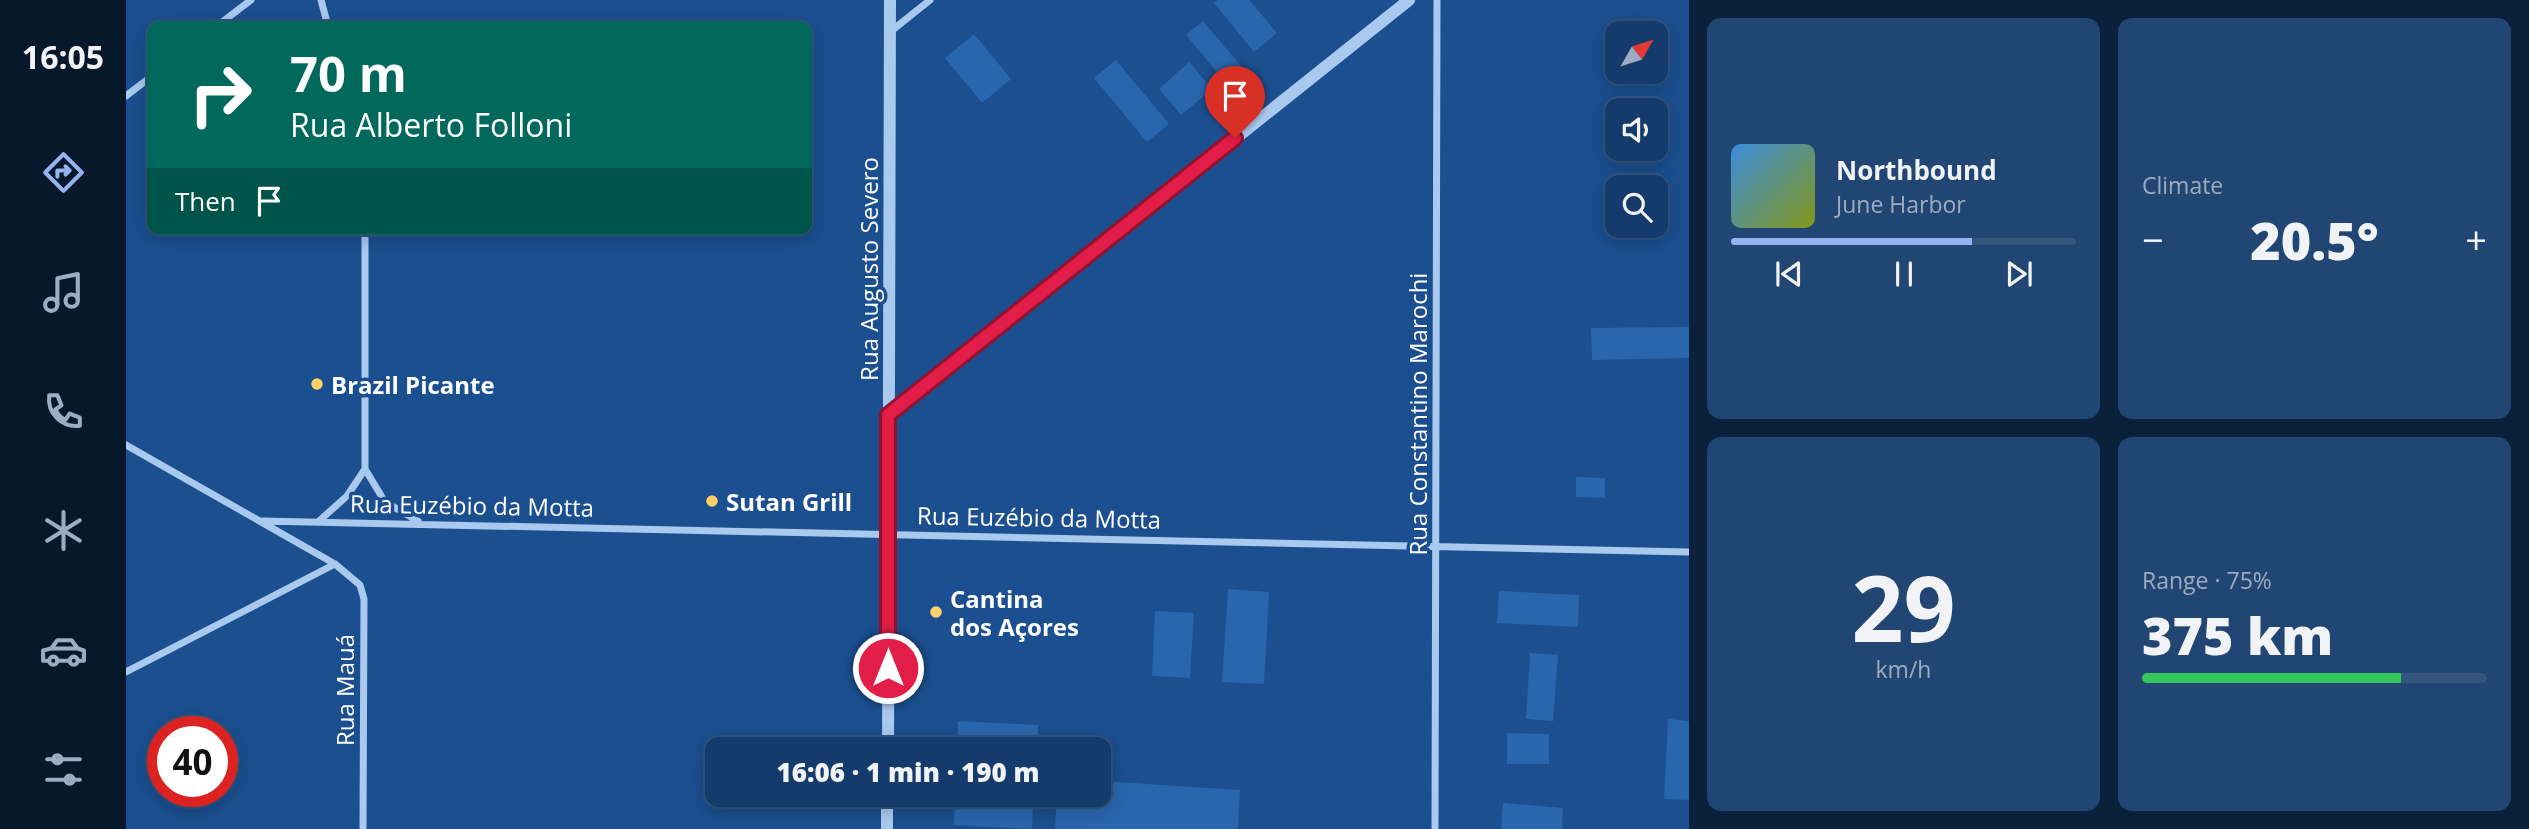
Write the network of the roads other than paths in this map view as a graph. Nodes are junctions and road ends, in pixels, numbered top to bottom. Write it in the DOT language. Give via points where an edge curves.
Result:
graph roads {
  1 [pos="251,0"];
  2 [pos="321,0"];
  3 [pos="890,0"];
  4 [pos="930,0"];
  5 [pos="1409,0"];
  6 [pos="1437,0"];
  7 [pos="224,21"];
  8 [pos="327,21"];
  9 [pos="889,33"];
  10 [pos="147,80"];
  11 [pos="126,96"];
  12 [pos="365,235"];
  13 [pos="888,415"];
  14 [pos="126,445"];
  15 [pos="365,469"];
  16 [pos="262,521"];
  17 [pos="319,521"];
  18 [pos="421,523"];
  19 [pos="888,533"];
  20 [pos="1436,547"];
  21 [pos="1689,552"];
  22 [pos="335,564"];
  23 [pos="126,672"];
  24 [pos="887,737"];
  25 [pos="887,807"];
  26 [pos="363,829"];
  27 [pos="887,829"];
  28 [pos="1435,829"];
  1 -- 7 [label="street"];
  2 -- 8 [label="street"];
  3 -- 9 [label="street, Rua Augusto Severo"];
  4 -- 9 [label="street"];
  5 -- 13 [label="street"];
  6 -- 20 [label="street, Rua Constantino Marochi"];
  9 -- 13 [label="street, Rua Augusto Severo"];
  10 -- 11 [label="street"];
  12 -- 15 [label="street"];
  13 -- 19 [label="street, Rua Augusto Severo"];
  14 -- 16 [label="street, Rua Mauá"];
  15 -- 17 [label="street" via="347,496"];
  15 -- 18 [label="street" via="385,502"];
  16 -- 17 [label="street, Rua Euzébio da Motta"];
  16 -- 22 [label="street, Rua Mauá"];
  17 -- 18 [label="street, Rua Euzébio da Motta"];
  18 -- 19 [label="street, Rua Euzébio da Motta"];
  19 -- 20 [label="street, Rua Euzébio da Motta"];
  19 -- 24 [label="street, Rua Augusto Severo"];
  20 -- 21 [label="street, Rua Euzébio da Motta"];
  20 -- 28 [label="street, Rua Constantino Marochi"];
  22 -- 23 [label="street"];
  22 -- 26 [label="street, Rua Mauá" via="360,585 364,599"];
  25 -- 27 [label="street"];
}
